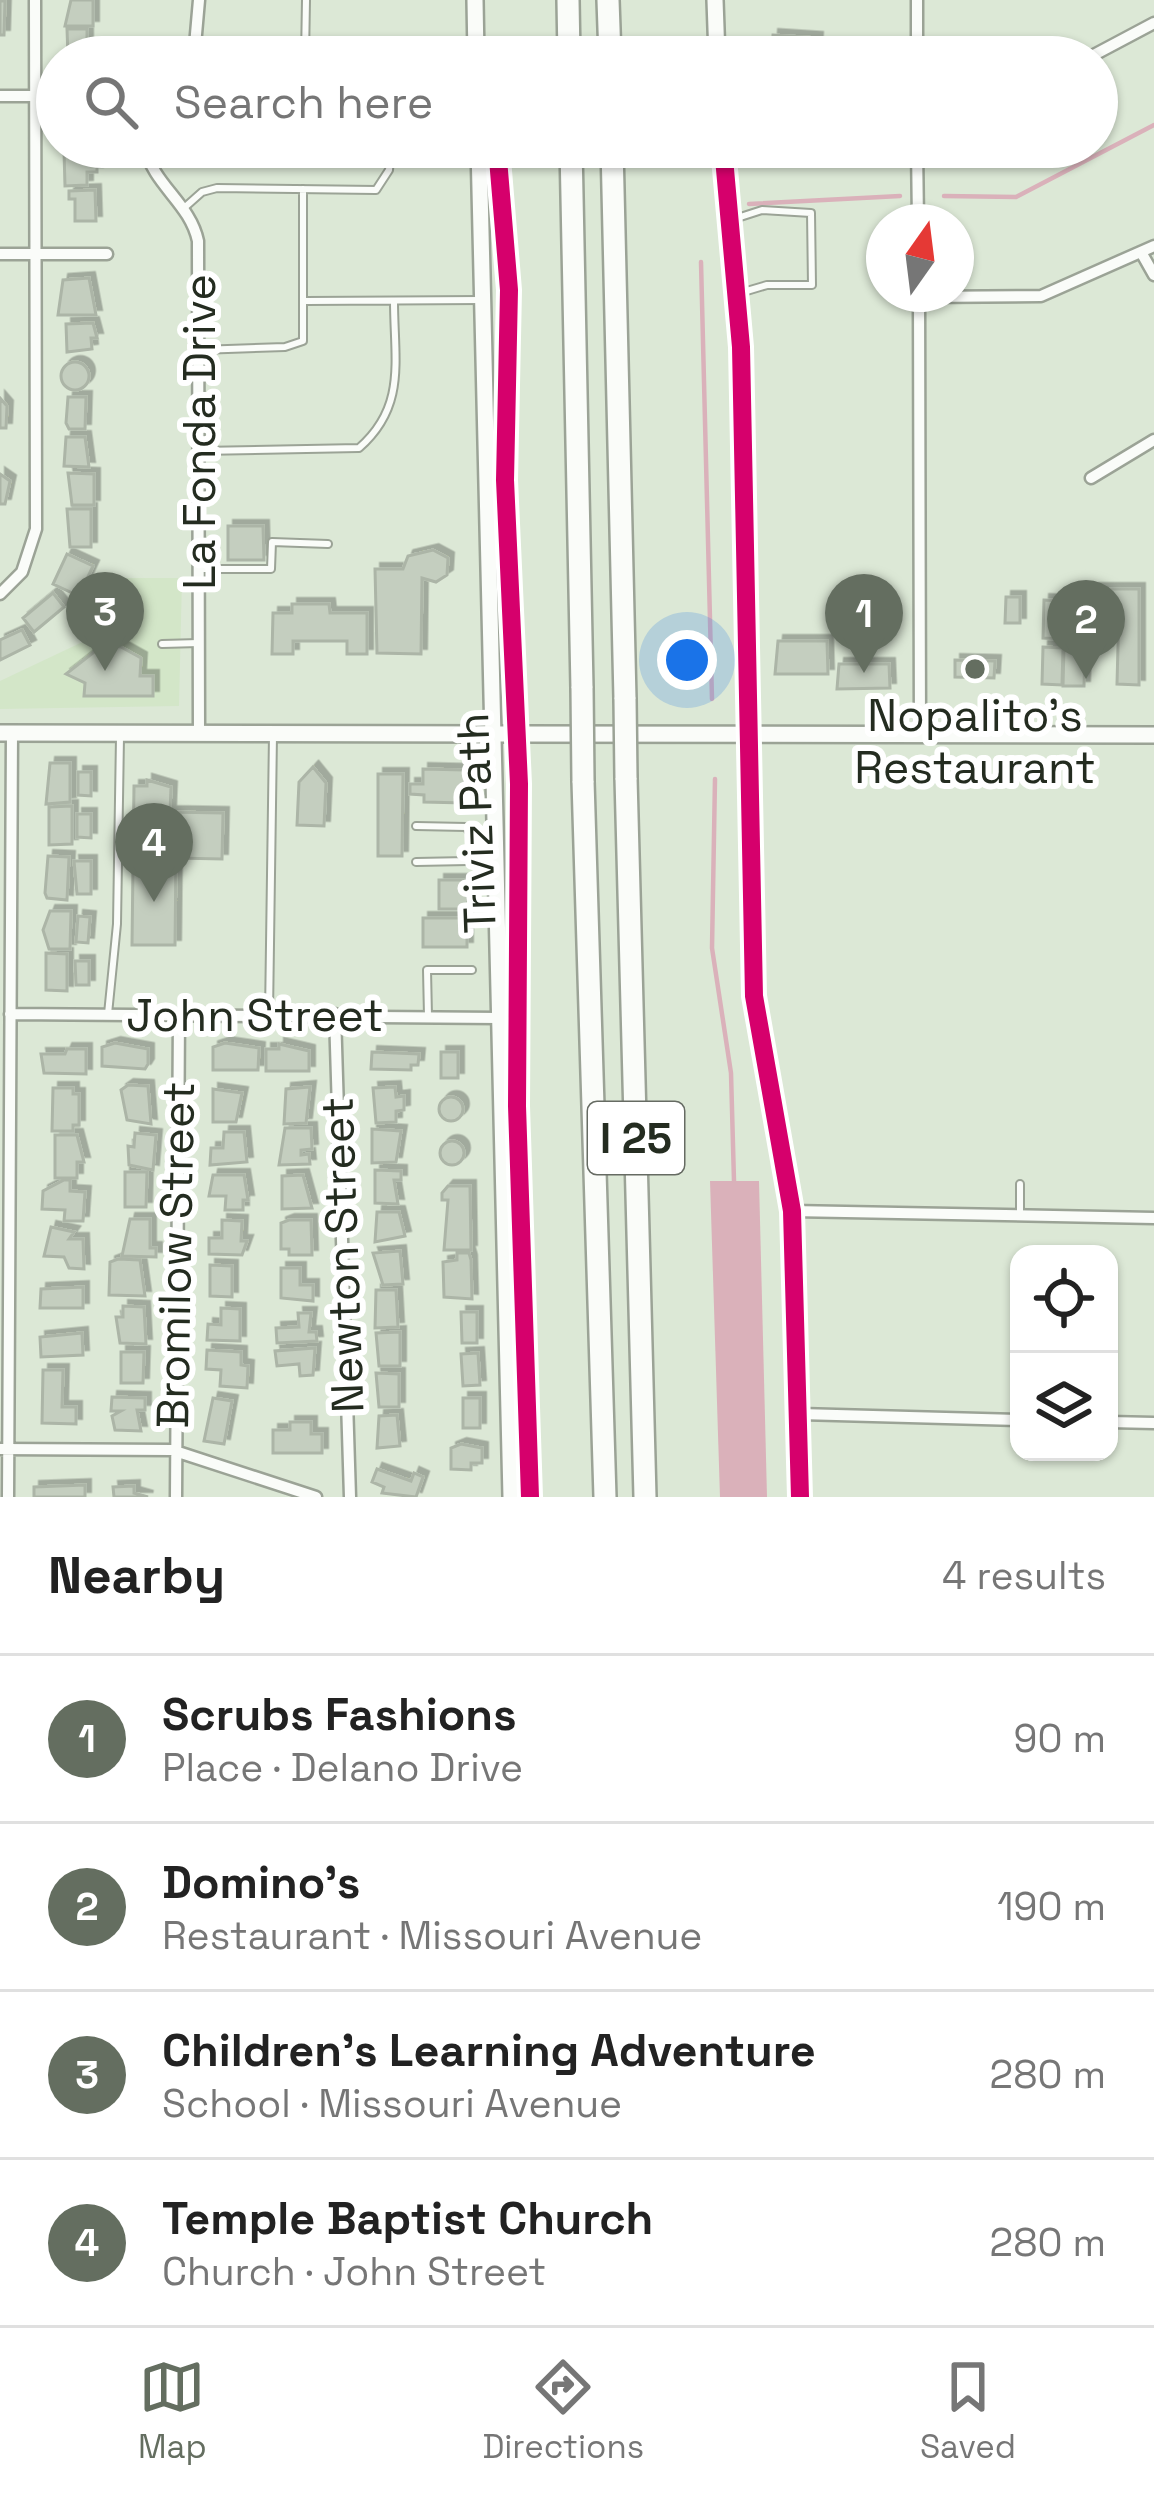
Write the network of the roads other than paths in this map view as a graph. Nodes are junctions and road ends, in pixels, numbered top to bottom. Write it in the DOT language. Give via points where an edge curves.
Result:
graph roads {
  1 [pos="35,0"];
  2 [pos="200,0"];
  3 [pos="306,0"];
  4 [pos="475,0"];
  5 [pos="568,0"];
  6 [pos="608,0"];
  7 [pos="716,0"];
  8 [pos="917,0"];
  9 [pos="1154,23"];
  10 [pos="196,36"];
  11 [pos="305,36"];
  12 [pos="476,36"];
  13 [pos="569,36"];
  14 [pos="609,36"];
  15 [pos="717,36"];
  16 [pos="917,36"];
  17 [pos="1118,42"];
  18 [pos="0,96"];
  19 [pos="35,96"];
  20 [pos="152,168"];
  21 [pos="389,168"];
  22 [pos="479,168"];
  23 [pos="571,168"];
  24 [pos="612,168"];
  25 [pos="725,168"];
  26 [pos="917,168"];
  27 [pos="303,189"];
  28 [pos="918,204"];
  29 [pos="184,208"];
  30 [pos="731,220"];
  31 [pos="1154,245"];
  32 [pos="1141,252"];
  33 [pos="0,254"];
  34 [pos="36,254"];
  35 [pos="107,254"];
  36 [pos="1154,275"];
  37 [pos="737,295"];
  38 [pos="974,295"];
  39 [pos="482,300"];
  40 [pos="394,301"];
  41 [pos="306,302"];
  42 [pos="919,312"];
  43 [pos="199,350"];
  44 [pos="1154,440"];
  45 [pos="199,451"];
  46 [pos="1091,478"];
  47 [pos="328,544"];
  48 [pos="199,569"];
  49 [pos="0,593"];
  50 [pos="199,643"];
  51 [pos="162,644"];
  52 [pos="6,732"];
  53 [pos="120,733"];
  54 [pos="200,733"];
  55 [pos="493,733"];
  56 [pos="273,734"];
  57 [pos="1154,735"];
  58 [pos="920,736"];
  59 [pos="745,738"];
  60 [pos="416,826"];
  61 [pos="487,844"];
  62 [pos="416,862"];
  63 [pos="5,936"];
  64 [pos="472,970"];
  65 [pos="10,1014"];
  66 [pos="108,1014"];
  67 [pos="179,1014"];
  68 [pos="269,1014"];
  69 [pos="335,1014"];
  70 [pos="428,1016"];
  71 [pos="500,1018"];
  72 [pos="5,1079"];
  73 [pos="1020,1184"];
  74 [pos="4,1195"];
  75 [pos="792,1211"];
  76 [pos="1020,1216"];
  77 [pos="1154,1218"];
  78 [pos="3,1286"];
  79 [pos="800,1414"];
  80 [pos="1010,1420"];
  81 [pos="1118,1422"];
  82 [pos="1154,1423"];
  83 [pos="4,1449"];
  84 [pos="172,1450"];
  85 [pos="604,1491"];
  86 [pos="8,1497"];
  87 [pos="176,1497"];
  88 [pos="316,1497"];
  89 [pos="350,1497"];
  90 [pos="511,1497"];
  91 [pos="645,1497"];
  92 [pos="800,1497"];
  1 -- 19 [label="street"];
  2 -- 10 [label="street"];
  3 -- 11 [label="lane"];
  4 -- 12 [label="street"];
  5 -- 13 [label="highway"];
  6 -- 14 [label="highway"];
  7 -- 15 [label="street"];
  8 -- 16 [label="street"];
  9 -- 17 [label="street"];
  18 -- 19 [label="street"];
  19 -- 34 [label="street"];
  20 -- 29 [label="street, La Fonda Drive"];
  21 -- 27 [label="lane" via="376,190"];
  22 -- 39 [label="street"];
  23 -- 85 [label="highway, I 25, bridge"];
  24 -- 91 [label="highway, I 25, bridge"];
  25 -- 30 [label="street"];
  26 -- 28 [label="street"];
  27 -- 29 [label="lane" via="207,189"];
  27 -- 41 [label="lane"];
  29 -- 43 [label="street, La Fonda Drive" via="198,241"];
  30 -- 37 [label="street"];
  30 -- 37 [label="lane" via="762,211 811,213 812,285"];
  31 -- 32 [label="street"];
  32 -- 36 [label="street"];
  32 -- 38 [label="street" via="1041,296"];
  33 -- 34 [label="street"];
  34 -- 35 [label="street"];
  34 -- 49 [label="street" via="36,529 22,572"];
  37 -- 59 [label="street"];
  39 -- 40 [label="lane"];
  39 -- 55 [label="street"];
  40 -- 41 [label="lane"];
  40 -- 45 [label="lane" via="394,399 380,430 359,448"];
  41 -- 43 [label="lane" via="305,335 296,345"];
  42 -- 58 [label="street"];
  43 -- 45 [label="street, La Fonda Drive"];
  44 -- 46 [label="street"];
  45 -- 48 [label="street, La Fonda Drive"];
  47 -- 48 [label="lane" via="272,542 271,569"];
  48 -- 50 [label="street, La Fonda Drive"];
  50 -- 51 [label="lane"];
  50 -- 54 [label="street, La Fonda Drive"];
  52 -- 53 [label="street"];
  52 -- 63 [label="street"];
  53 -- 54 [label="street"];
  53 -- 66 [label="lane"];
  54 -- 56 [label="street"];
  55 -- 56 [label="street"];
  55 -- 59 [label="street"];
  55 -- 61 [label="street"];
  56 -- 68 [label="lane"];
  57 -- 58 [label="street"];
  58 -- 59 [label="street"];
  59 -- 75 [label="street" via="754,997"];
  60 -- 61 [label="lane" via="466,827"];
  61 -- 62 [label="lane" via="468,861"];
  61 -- 71 [label="street"];
  63 -- 65 [label="street"];
  64 -- 70 [label="lane" via="427,970"];
  65 -- 66 [label="street, John Street"];
  65 -- 72 [label="street"];
  66 -- 67 [label="street, John Street"];
  67 -- 68 [label="street, John Street"];
  67 -- 84 [label="street, Bromilow Street"];
  68 -- 69 [label="street, John Street"];
  69 -- 70 [label="street, John Street"];
  69 -- 89 [label="street, Newton Street"];
  70 -- 71 [label="street, John Street"];
  71 -- 90 [label="street"];
  72 -- 74 [label="street"];
  73 -- 76 [label="lane"];
  74 -- 78 [label="street"];
  75 -- 76 [label="street"];
  75 -- 79 [label="street"];
  76 -- 77 [label="street"];
  78 -- 83 [label="street"];
  79 -- 80 [label="street"];
  79 -- 92 [label="street"];
  81 -- 82 [label="street"];
  83 -- 84 [label="street"];
  83 -- 86 [label="street"];
  84 -- 87 [label="street, Bromilow Street"];
  84 -- 88 [label="street"];
}
